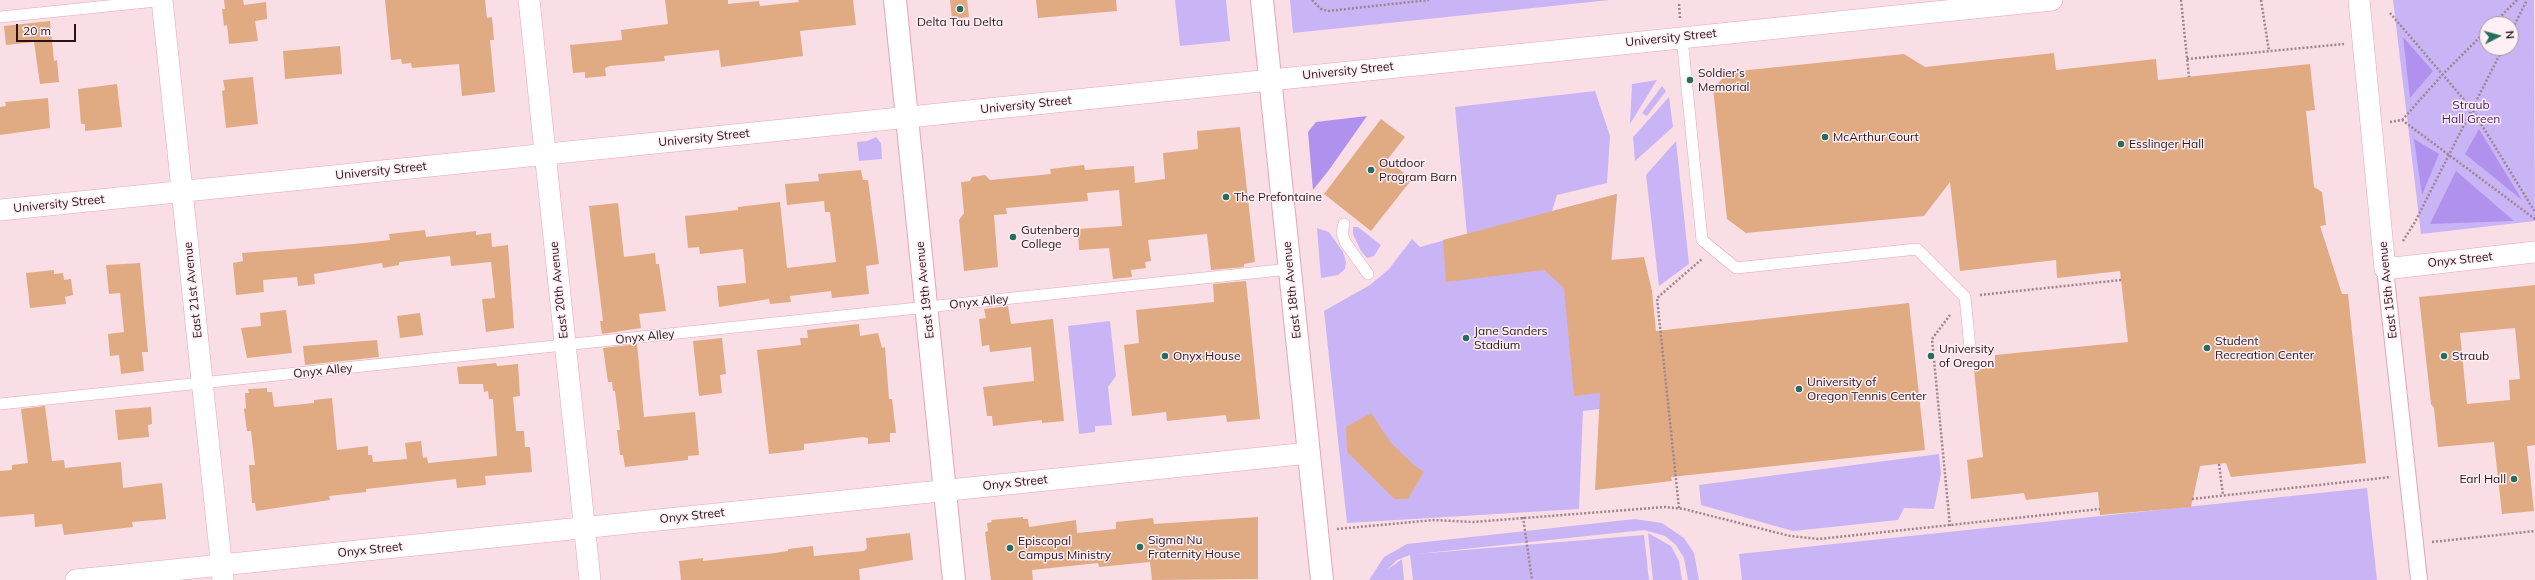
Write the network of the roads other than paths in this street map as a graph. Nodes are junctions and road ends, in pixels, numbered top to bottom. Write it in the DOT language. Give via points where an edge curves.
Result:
graph roads {
  1 [pos="162,0"];
  2 [pos="166,0"];
  3 [pos="529,0"];
  4 [pos="895,0"];
  5 [pos="1262,0"];
  6 [pos="2052,0"];
  7 [pos="2360,0"];
  8 [pos="0,17"];
  9 [pos="1682,37"];
  10 [pos="1272,79"];
  11 [pos="907,117"];
  12 [pos="545,154"];
  13 [pos="182,192"];
  14 [pos="0,210"];
  15 [pos="1344,224"];
  16 [pos="2535,252"];
  17 [pos="1290,269"];
  18 [pos="2385,269"];
  19 [pos="1368,274"];
  20 [pos="927,308"];
  21 [pos="565,346"];
  22 [pos="1970,348"];
  23 [pos="202,384"];
  24 [pos="0,404"];
  25 [pos="1309,453"];
  26 [pos="945,490"];
  27 [pos="584,527"];
  28 [pos="222,573"];
  29 [pos="76,580"];
  30 [pos="590,580"];
  31 [pos="954,580"];
  32 [pos="1322,580"];
  33 [pos="2419,580"];
  1 -- 2 [label="lane"];
  1 -- 8 [label="lane"];
  1 -- 13 [label="street, East 21st Avenue"];
  3 -- 12 [label="street, East 20th Avenue"];
  4 -- 11 [label="street, East 19th Avenue"];
  5 -- 10 [label="street, East 18th Avenue"];
  6 -- 9 [label="street, University Street"];
  7 -- 18 [label="street, East 15th Avenue"];
  9 -- 10 [label="street, University Street"];
  9 -- 22 [label="lane" via="1702,240 1736,268 1917,249 1964,297"];
  10 -- 11 [label="street, University Street"];
  10 -- 17 [label="street, East 18th Avenue"];
  11 -- 12 [label="street, University Street"];
  11 -- 20 [label="street, East 19th Avenue"];
  12 -- 13 [label="street, University Street"];
  12 -- 21 [label="street, East 20th Avenue"];
  13 -- 14 [label="street, University Street"];
  13 -- 23 [label="street, East 21st Avenue"];
  15 -- 19 [label="lane" via="1342,233 1345,242"];
  16 -- 18 [label="street, Onyx Street"];
  17 -- 20 [label="lane, Onyx Alley"];
  17 -- 25 [label="street, East 18th Avenue"];
  18 -- 33 [label="street, East 15th Avenue"];
  20 -- 21 [label="lane, Onyx Alley"];
  20 -- 26 [label="street, East 19th Avenue"];
  21 -- 23 [label="lane, Onyx Alley"];
  21 -- 27 [label="street, East 20th Avenue"];
  23 -- 24 [label="lane, Onyx Alley"];
  23 -- 28 [label="street, East 21st Avenue"];
  25 -- 26 [label="street, Onyx Street"];
  25 -- 32 [label="street, East 18th Avenue"];
  26 -- 27 [label="street, Onyx Street"];
  26 -- 31 [label="street, East 19th Avenue"];
  27 -- 28 [label="street, Onyx Street"];
  27 -- 30 [label="street, East 20th Avenue"];
  28 -- 29 [label="street, Onyx Street"];
}
